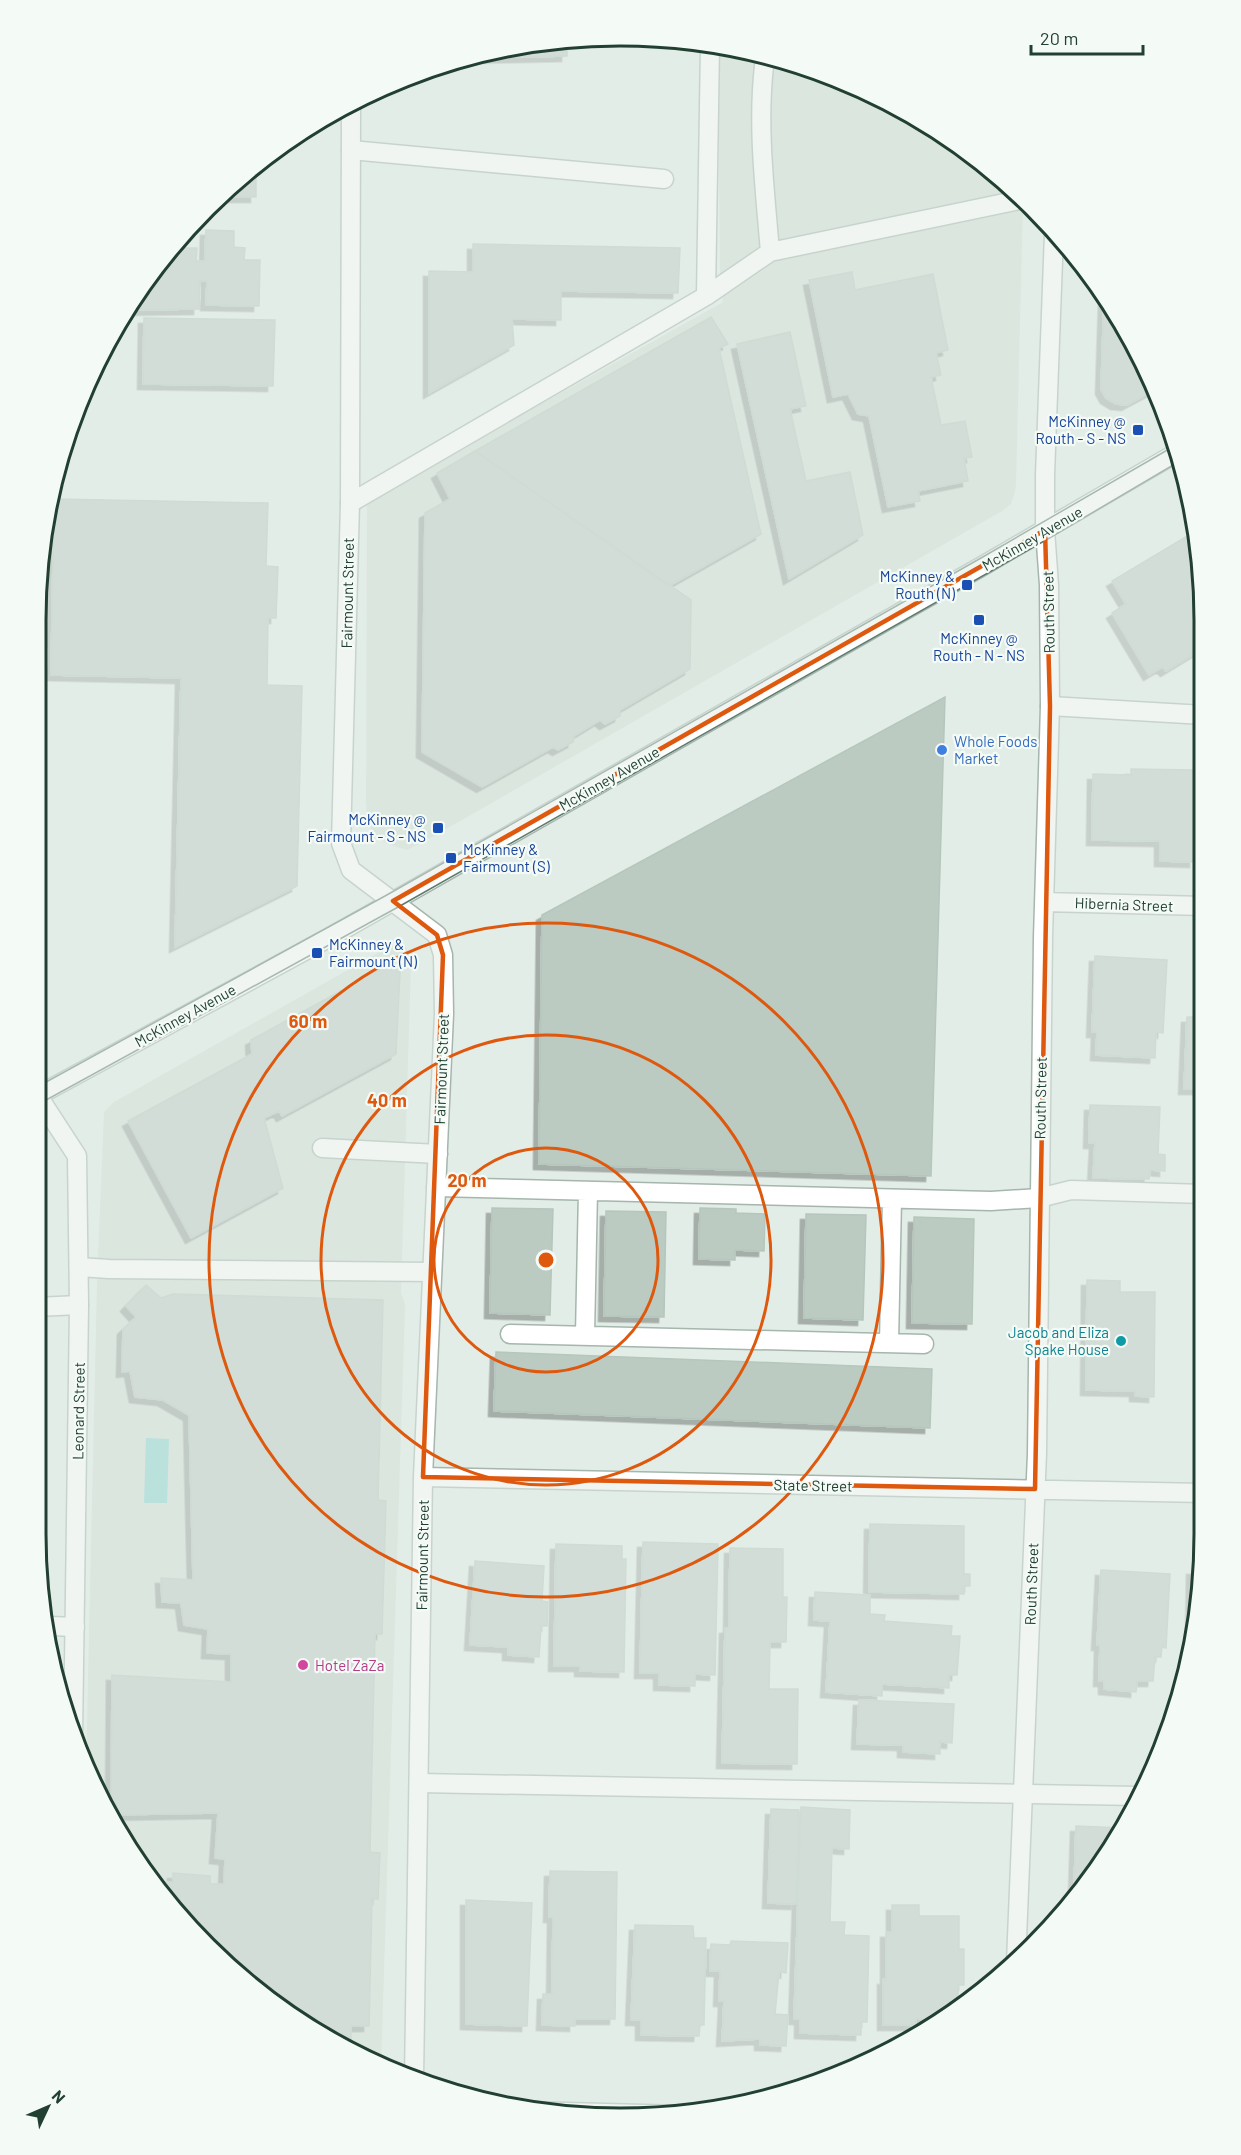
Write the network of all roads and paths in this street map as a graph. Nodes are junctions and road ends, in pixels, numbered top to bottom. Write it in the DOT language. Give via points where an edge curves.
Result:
graph roads {
  1 [pos="710,54"];
  2 [pos="764,66"];
  3 [pos="351,114"];
  4 [pos="351,150"];
  5 [pos="664,178"];
  6 [pos="1012,202"];
  7 [pos="1054,244"];
  8 [pos="770,252"];
  9 [pos="706,296"];
  10 [pos="1170,457"];
  11 [pos="350,503"];
  12 [pos="1045,530"];
  13 [pos="1050,706"];
  14 [pos="1194,714"];
  15 [pos="393,901"];
  16 [pos="1044,902"];
  17 [pos="1194,906"];
  18 [pos="46,1090"];
  19 [pos="46,1109"];
  20 [pos="322,1148"];
  21 [pos="438,1154"];
  22 [pos="436,1187"];
  23 [pos="588,1191"];
  24 [pos="1194,1194"];
  25 [pos="1039,1198"];
  26 [pos="892,1199"];
  27 [pos="79,1267"];
  28 [pos="432,1272"];
  29 [pos="79,1305"];
  30 [pos="46,1307"];
  31 [pos="510,1334"];
  32 [pos="585,1335"];
  33 [pos="889,1343"];
  34 [pos="924,1344"];
  35 [pos="423,1477"];
  36 [pos="1035,1489"];
  37 [pos="1194,1493"];
  38 [pos="54,1626"];
  39 [pos="75,1627"];
  40 [pos="74,1708"];
  41 [pos="418,1783"];
  42 [pos="1024,1794"];
  43 [pos="1131,1797"];
  44 [pos="1017,1949"];
  45 [pos="414,2070"];
  1 -- 9 [label="street"];
  2 -- 8 [label="street" via="761,104"];
  3 -- 4 [label="street, Fairmount Street"];
  4 -- 5 [label="street"];
  4 -- 11 [label="street, Fairmount Street"];
  6 -- 8 [label="street"];
  7 -- 12 [label="street, Routh Street"];
  8 -- 9 [label="street"];
  9 -- 11 [label="street"];
  10 -- 12 [label="street, McKinney Avenue"];
  11 -- 15 [label="street, Fairmount Street" via="341,843 351,870"];
  12 -- 13 [label="street, Routh Street"];
  12 -- 15 [label="street, McKinney Avenue"];
  13 -- 14 [label="street"];
  13 -- 16 [label="street, Routh Street"];
  15 -- 18 [label="street, McKinney Avenue"];
  15 -- 21 [label="street, Fairmount Street" via="437,935 443,955"];
  16 -- 17 [label="street, Hibernia Street"];
  16 -- 25 [label="street, Routh Street"];
  19 -- 27 [label="street, Leonard Street" via="77,1156"];
  20 -- 21 [label="street"];
  21 -- 22 [label="street, Fairmount Street"];
  22 -- 23 [label="street"];
  22 -- 28 [label="street, Fairmount Street"];
  23 -- 26 [label="street"];
  23 -- 32 [label="street"];
  24 -- 25 [label="street" via="1071,1190"];
  25 -- 26 [label="street"];
  25 -- 36 [label="street, Routh Street"];
  26 -- 33 [label="street"];
  27 -- 28 [label="street"];
  27 -- 29 [label="street, Leonard Street"];
  28 -- 35 [label="street, Fairmount Street"];
  29 -- 30 [label="street"];
  29 -- 39 [label="street, Leonard Street"];
  31 -- 32 [label="street"];
  32 -- 33 [label="street"];
  33 -- 34 [label="street"];
  35 -- 36 [label="street, State Street"];
  35 -- 41 [label="street, Fairmount Street"];
  36 -- 37 [label="street, State Street"];
  36 -- 42 [label="street, Routh Street"];
  38 -- 39 [label="street"];
  39 -- 40 [label="street, Leonard Street"];
  41 -- 42 [label="street"];
  41 -- 45 [label="street, Fairmount Street"];
  42 -- 43 [label="street"];
  42 -- 44 [label="street, Routh Street"];
}
